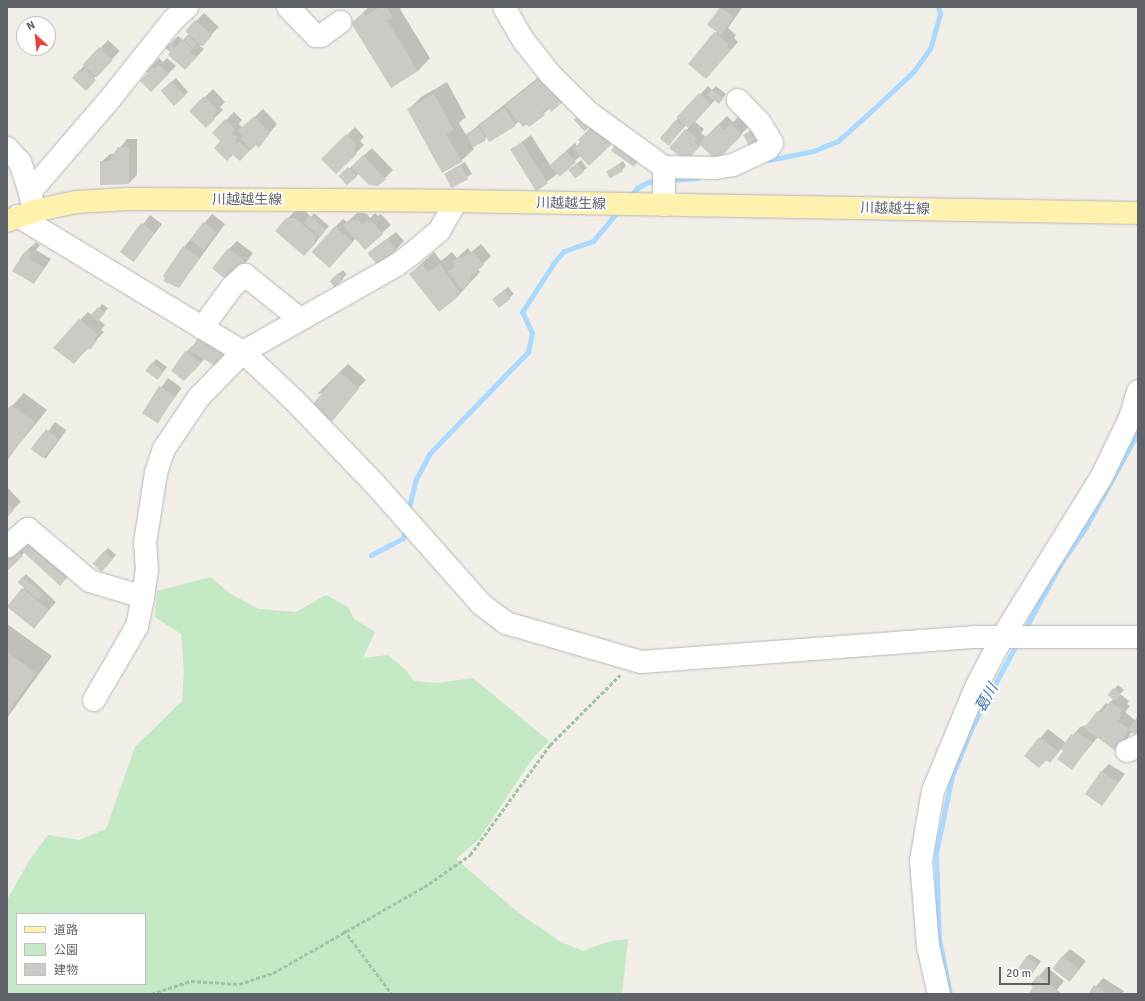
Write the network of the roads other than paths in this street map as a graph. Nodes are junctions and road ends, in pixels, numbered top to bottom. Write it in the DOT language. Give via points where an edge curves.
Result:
graph roads {
  1 [pos="187,7"];
  2 [pos="288,7"];
  3 [pos="504,7"];
  4 [pos="340,22"];
  5 [pos="738,100"];
  6 [pos="7,148"];
  7 [pos="664,167"];
  8 [pos="456,201"];
  9 [pos="664,206"];
  10 [pos="22,210"];
  11 [pos="1138,213"];
  12 [pos="300,319"];
  13 [pos="202,328"];
  14 [pos="243,352"];
  15 [pos="1138,391"];
  16 [pos="7,548"];
  17 [pos="143,598"];
  18 [pos="1003,636"];
  19 [pos="1138,637"];
  20 [pos="94,700"];
  21 [pos="939,994"];
  1 -- 10 [label="street"];
  2 -- 4 [label="street" via="316,36 320,36"];
  3 -- 7 [label="street" via="524,41 550,74 589,113"];
  5 -- 7 [label="street" via="764,129 772,143 768,149 733,165 715,168"];
  6 -- 10 [label="street" via="20,162"];
  7 -- 9 [label="street"];
  8 -- 9 [label="main road, 川越越生線"];
  8 -- 10 [label="main road, 川越越生線" via="128,199 76,202"];
  8 -- 12 [label="street" via="439,231 414,252 395,266"];
  9 -- 11 [label="main road, 川越越生線"];
  10 -- 13 [label="street"];
  12 -- 13 [label="street" via="245,275 232,287"];
  12 -- 14 [label="street"];
  13 -- 14 [label="street"];
  14 -- 17 [label="street" via="199,397 164,449 156,473 145,543"];
  14 -- 18 [label="street" via="285,390 374,483 481,604 506,623 641,662"];
  15 -- 18 [label="street" via="1130,418 1101,478"];
  16 -- 17 [label="street" via="28,529 90,581"];
  17 -- 20 [label="street" via="137,626"];
  18 -- 19 [label="street"];
  18 -- 21 [label="street" via="976,687 933,791 921,861 928,946"];
}
